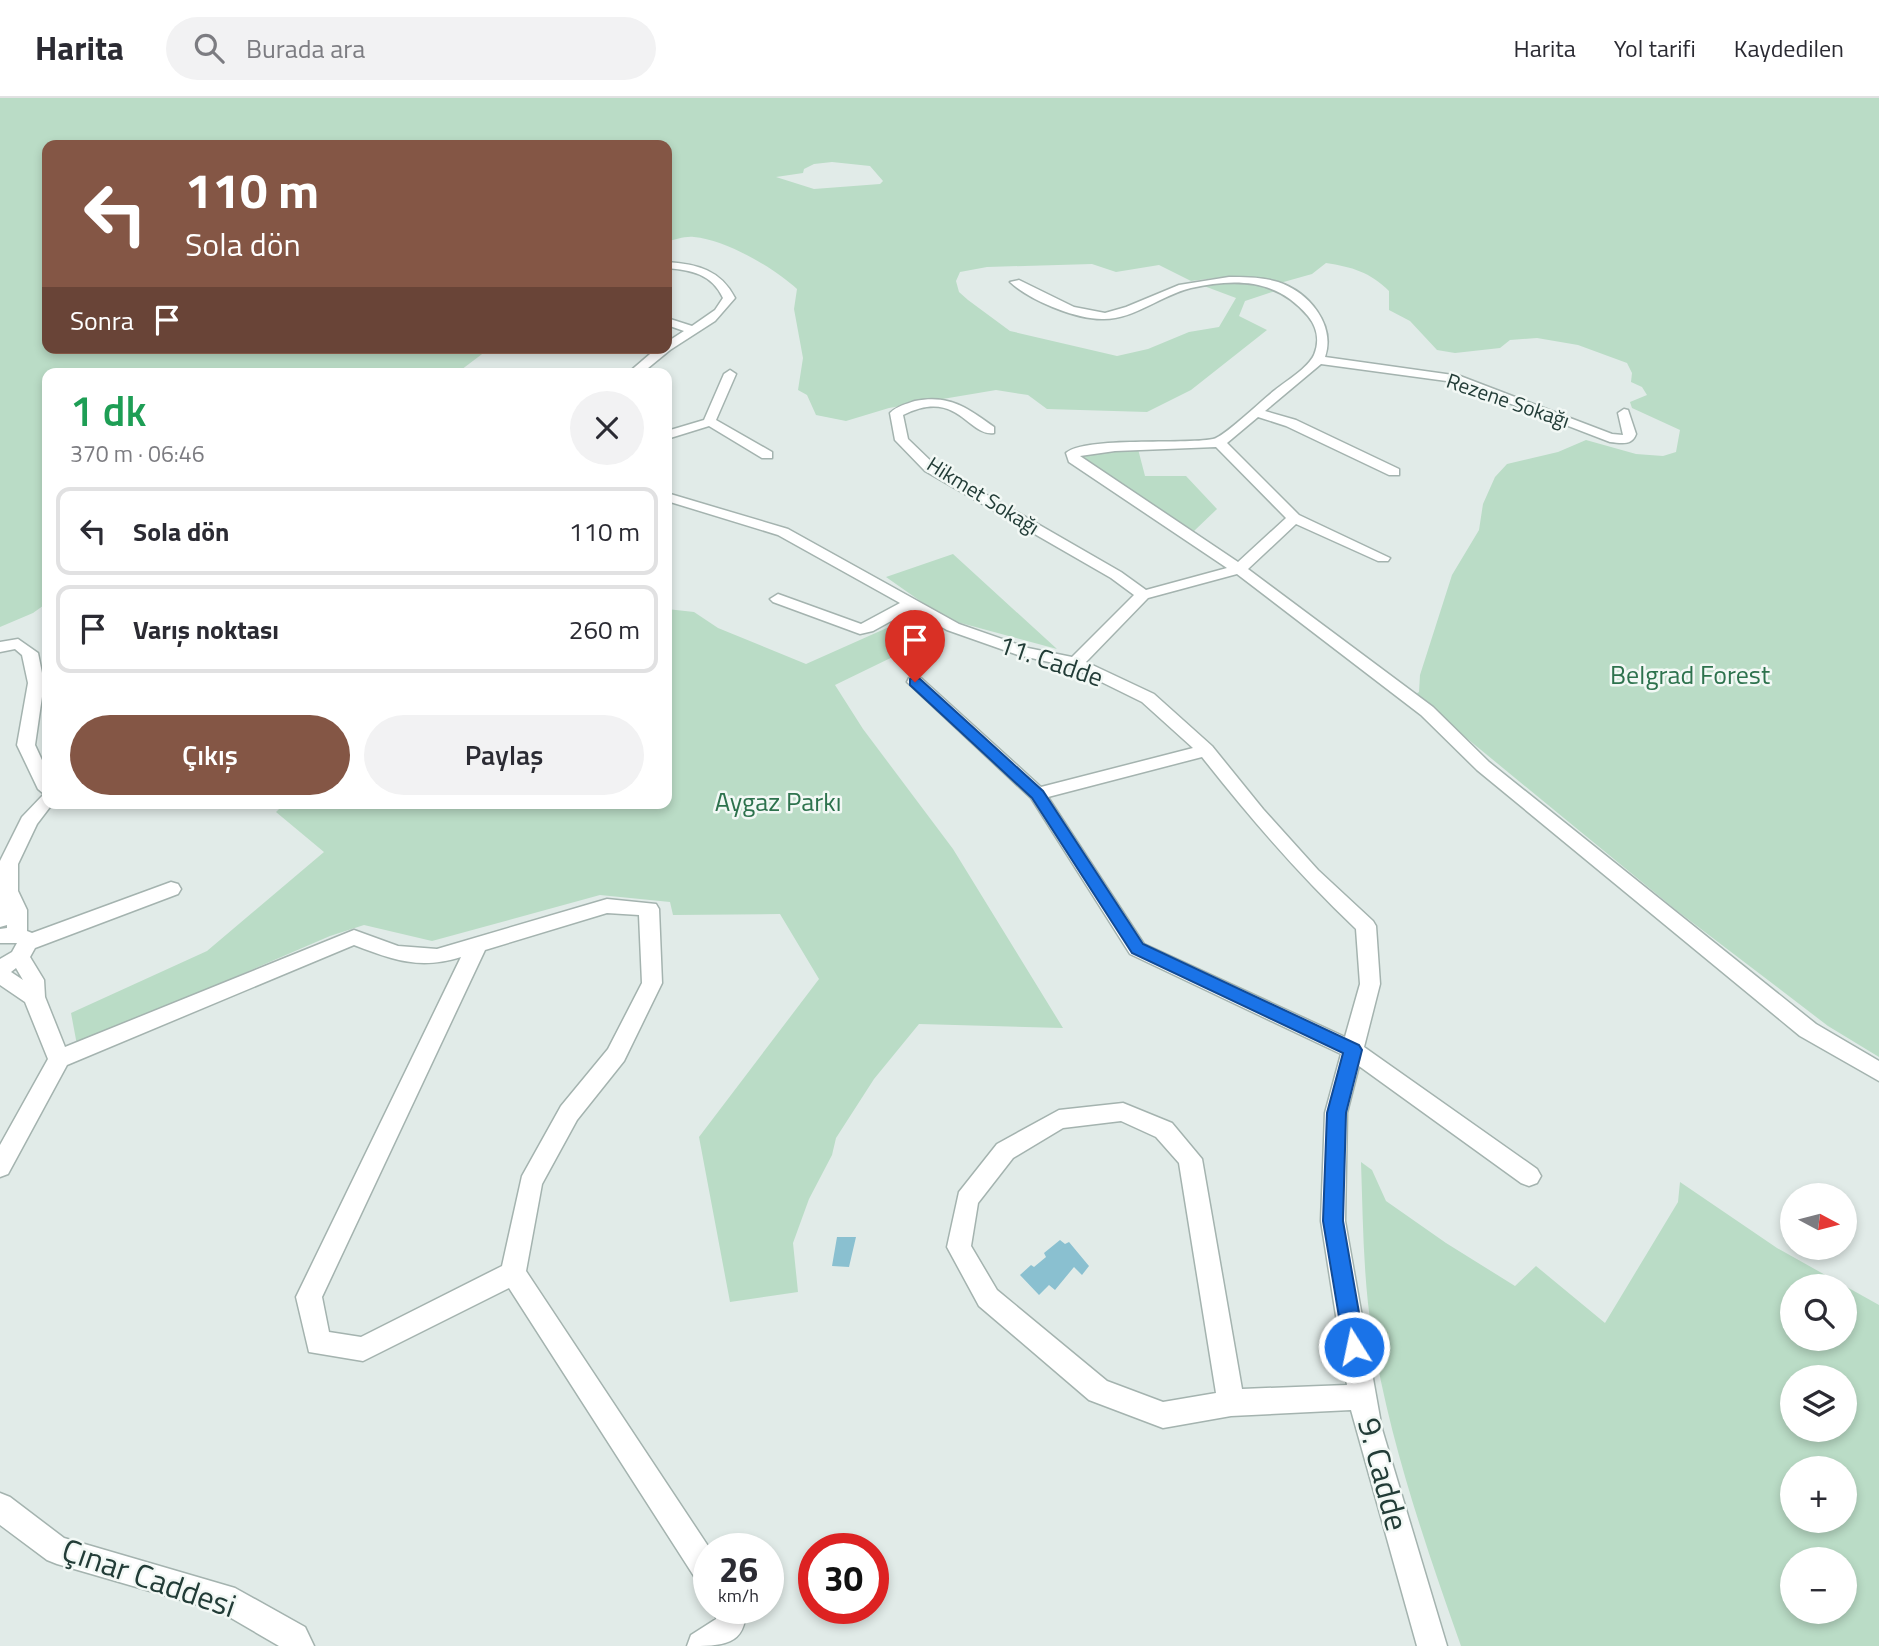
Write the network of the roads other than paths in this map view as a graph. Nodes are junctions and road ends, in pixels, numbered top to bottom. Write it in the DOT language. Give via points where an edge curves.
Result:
graph roads {
  1 [pos="672,266"];
  2 [pos="1015,282"];
  3 [pos="672,323"];
  4 [pos="691,330"];
  5 [pos="672,343"];
  6 [pos="657,354"];
  7 [pos="1318,360"];
  8 [pos="640,368"];
  9 [pos="730,374"];
  10 [pos="1257,412"];
  11 [pos="1624,413"];
  12 [pos="709,422"];
  13 [pos="989,430"];
  14 [pos="672,433"];
  15 [pos="1219,443"];
  16 [pos="767,455"];
  17 [pos="1394,472"];
  18 [pos="672,498"];
  19 [pos="1294,518"];
  20 [pos="1383,558"];
  21 [pos="1239,569"];
  22 [pos="1143,594"];
  23 [pos="778,599"];
  24 [pos="910,604"];
  25 [pos="0,647"];
  26 [pos="1076,663"];
  27 [pos="915,682"];
  28 [pos="1206,750"];
  29 [pos="42,780"];
  30 [pos="1037,794"];
  31 [pos="42,805"];
  32 [pos="4,865"];
  33 [pos="171,889"];
  34 [pos="8,891"];
  35 [pos="0,920"];
  36 [pos="16,943"];
  37 [pos="477,945"];
  38 [pos="0,968"];
  39 [pos="0,975"];
  40 [pos="34,997"];
  41 [pos="1353,1050"];
  42 [pos="59,1059"];
  43 [pos="1879,1072"];
  44 [pos="0,1167"];
  45 [pos="1529,1176"];
  46 [pos="513,1273"];
  47 [pos="1363,1397"];
  48 [pos="1231,1403"];
  49 [pos="0,1507"];
  50 [pos="693,1549"];
  51 [pos="725,1624"];
  52 [pos="299,1646"];
  53 [pos="702,1646"];
  54 [pos="1432,1646"];
  1 -- 4 [label="street" via="703,270 721,282 729,298 712,319"];
  2 -- 7 [label="street" via="1049,302 1108,316 1172,290 1210,281 1272,285 1288,290 1320,323 1325,341"];
  3 -- 4 [label="street"];
  4 -- 5 [label="street"];
  6 -- 8 [label="street"];
  7 -- 10 [label="street"];
  7 -- 11 [label="street, Rezene Sokağı" via="1456,379 1610,438 1628,439"];
  9 -- 12 [label="street"];
  10 -- 15 [label="street"];
  10 -- 17 [label="street" via="1291,423"];
  12 -- 14 [label="street"];
  12 -- 16 [label="street"];
  13 -- 22 [label="street, Hikmet Sokağı" via="957,407 941,403 905,407 896,413 902,440 930,468"];
  15 -- 19 [label="street"];
  15 -- 21 [label="street" via="1073,453 1074,459"];
  18 -- 24 [label="street, 11. Cadde" via="783,532"];
  19 -- 20 [label="street"];
  19 -- 21 [label="street"];
  21 -- 22 [label="street"];
  21 -- 43 [label="street" via="1427,711 1483,766 1808,1030"];
  22 -- 26 [label="street"];
  23 -- 24 [label="street" via="860,629"];
  24 -- 26 [label="street, 11. Cadde" via="953,627 1024,652"];
  25 -- 29 [label="street" via="18,644 30,653 36,683 26,745"];
  26 -- 28 [label="street, 11. Cadde" via="1148,698"];
  27 -- 30 [label="street"];
  28 -- 30 [label="street"];
  28 -- 41 [label="street, 11. Cadde" via="1311,875 1366,926 1370,985"];
  30 -- 41 [label="street" via="1138,949"];
  31 -- 32 [label="street"];
  32 -- 34 [label="street"];
  33 -- 36 [label="street"];
  34 -- 35 [label="street"];
  34 -- 36 [label="street" via="17,910"];
  36 -- 38 [label="street"];
  36 -- 40 [label="street" via="34,980"];
  37 -- 42 [label="street" via="437,957 396,953 354,936"];
  37 -- 46 [label="street" via="607,906 649,909 652,983 616,1055 569,1113 530,1184"];
  37 -- 46 [label="street" via="309,1297 318,1343 363,1349"];
  39 -- 40 [label="street"];
  40 -- 42 [label="street"];
  41 -- 45 [label="street"];
  41 -- 47 [label="street, 9. Cadde" via="1336,1113 1333,1221"];
  42 -- 44 [label="street"];
  46 -- 50 [label="street"];
  47 -- 48 [label="street"];
  47 -- 54 [label="street, 9. Cadde" via="1368,1429"];
  48 -- 48 [label="street" via="1190,1159 1164,1130 1123,1112 1059,1119 1005,1151 967,1199 959,1247 988,1298 1098,1391 1163,1415"];
  49 -- 52 [label="street, Çınar Caddesi" via="57,1550 225,1598 294,1638"];
  51 -- 53 [label="street"];
}
